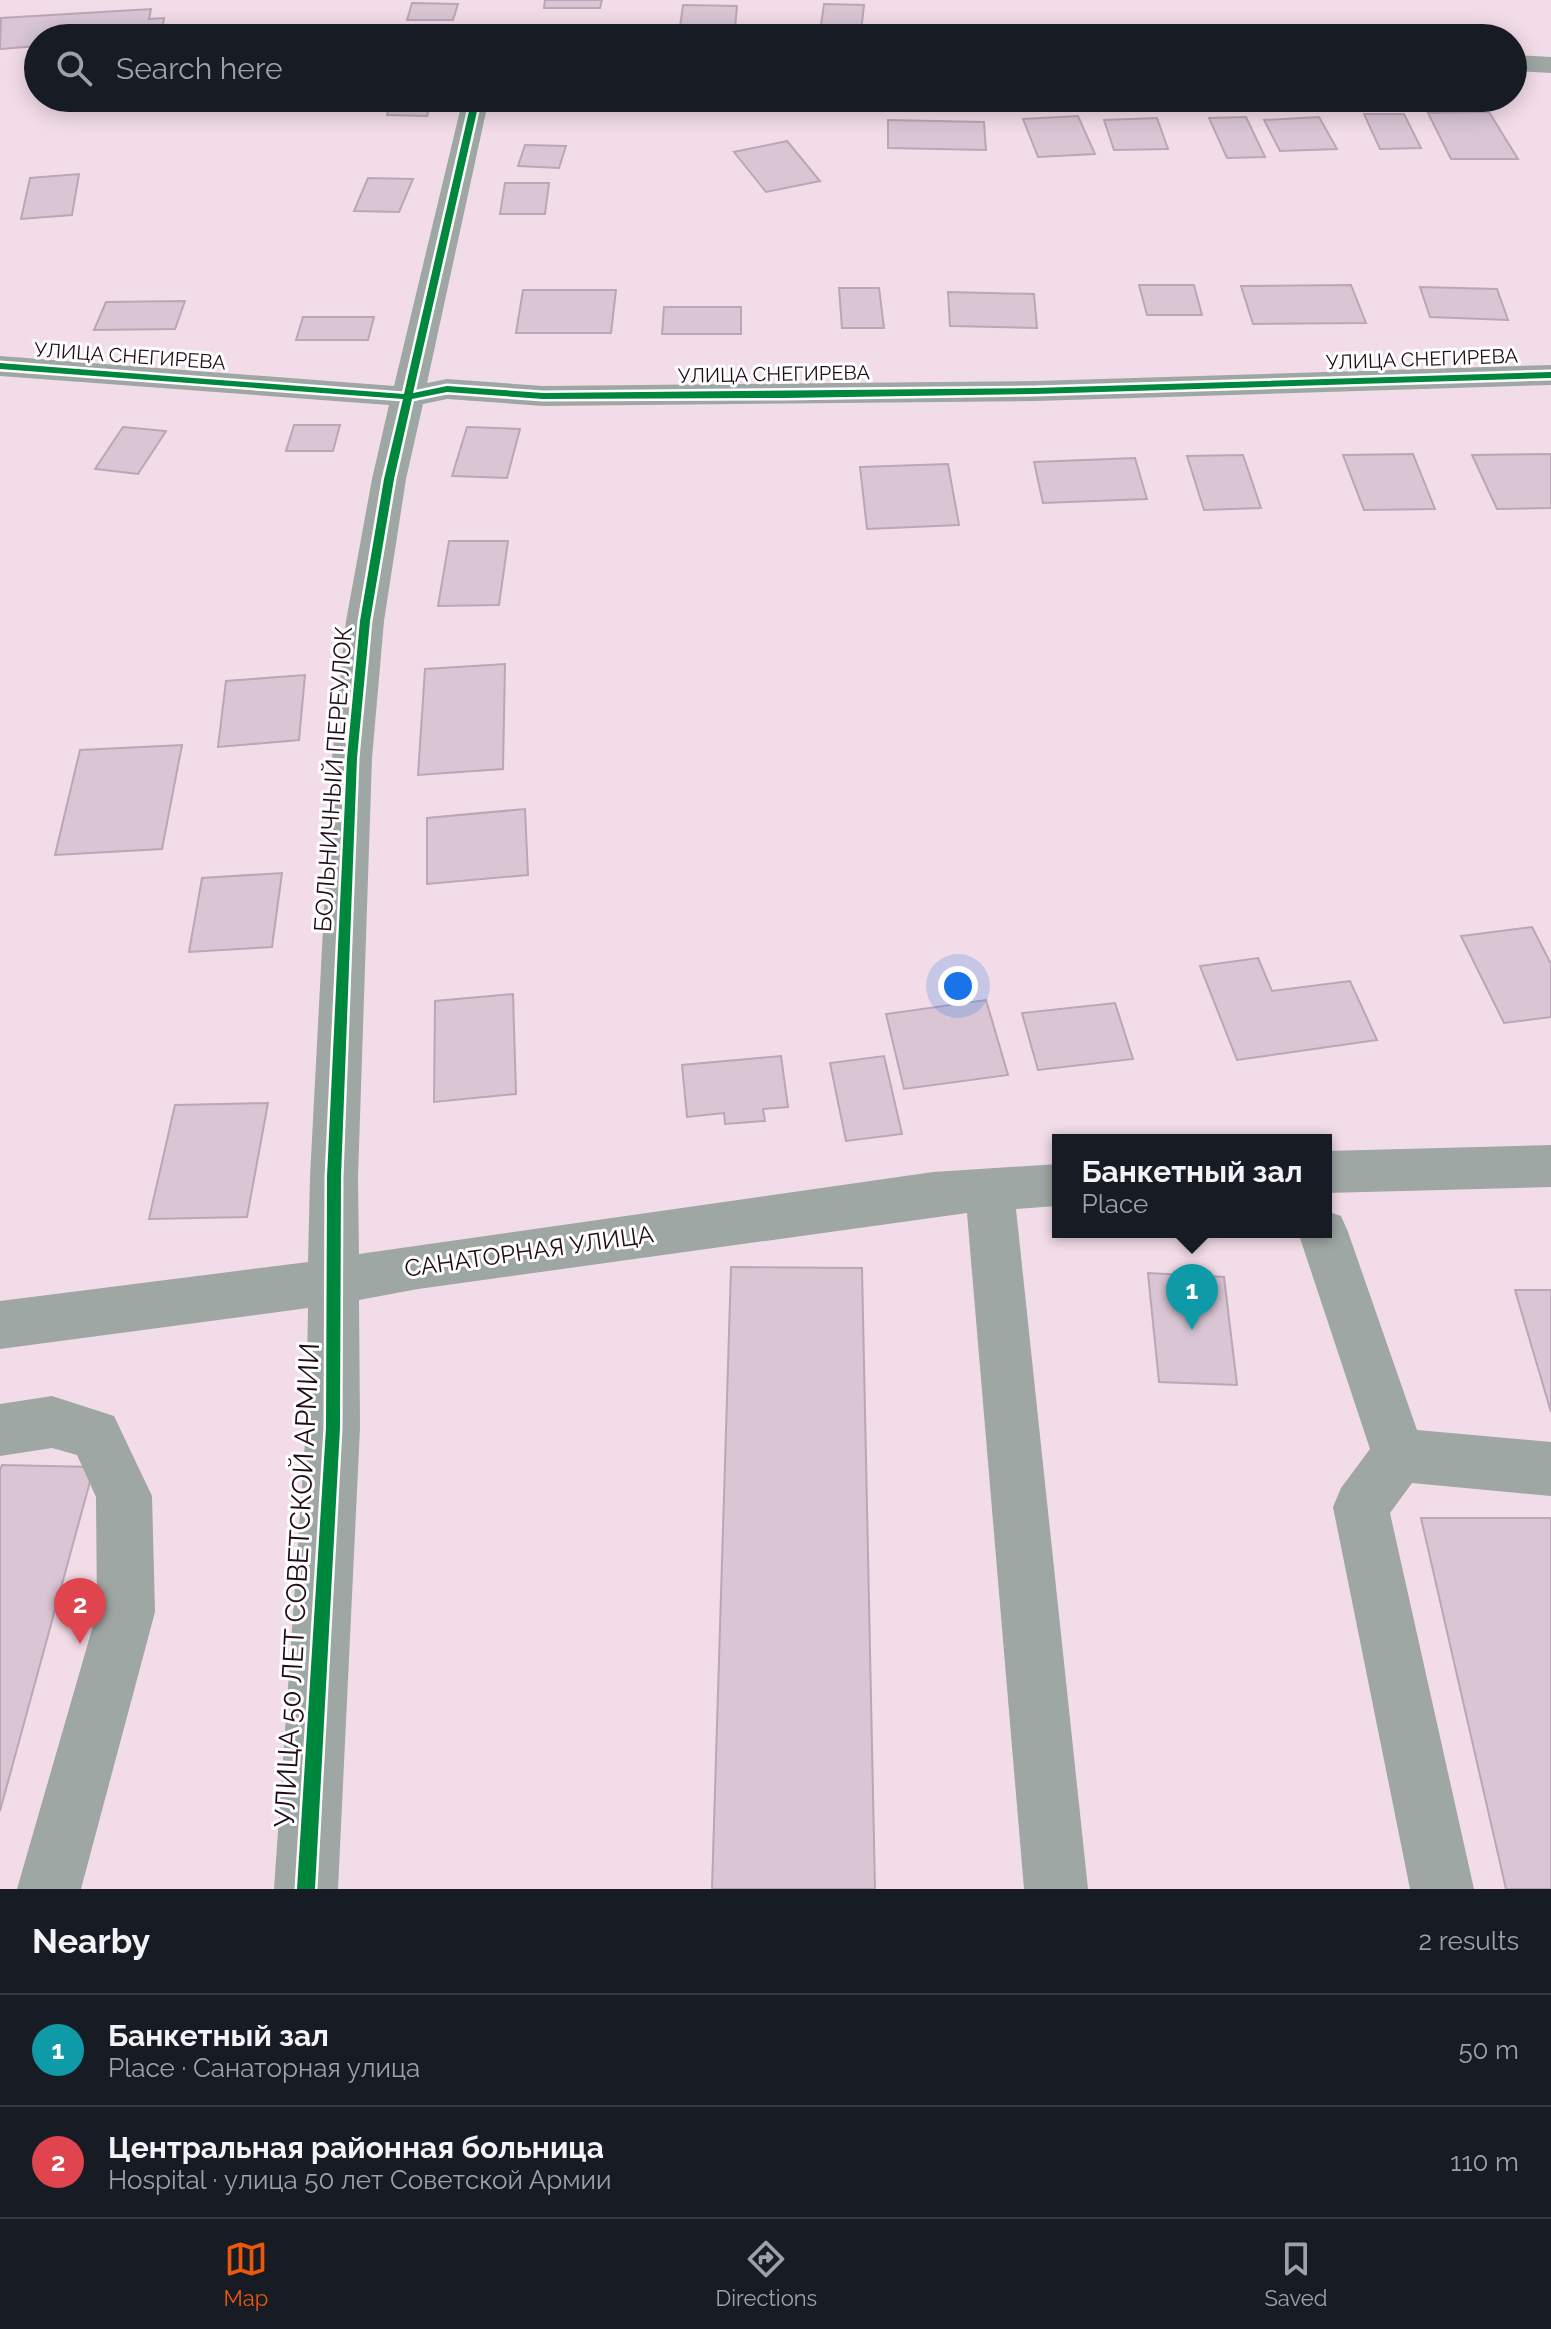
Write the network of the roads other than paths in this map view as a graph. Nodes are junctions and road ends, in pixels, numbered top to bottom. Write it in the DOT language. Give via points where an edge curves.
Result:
graph roads {
  1 [pos="1527,64"];
  2 [pos="1551,65"];
  3 [pos="473,112"];
  4 [pos="0,366"];
  5 [pos="1551,375"];
  6 [pos="408,397"];
  7 [pos="1551,1166"];
  8 [pos="1332,1172"];
  9 [pos="1052,1185"];
  10 [pos="989,1190"];
  11 [pos="1325,1238"];
  12 [pos="332,1282"];
  13 [pos="0,1325"];
  14 [pos="0,1430"];
  15 [pos="1399,1455"];
  16 [pos="1551,1469"];
  17 [pos="49,1889"];
  18 [pos="306,1889"];
  19 [pos="1056,1889"];
  20 [pos="1442,1889"];
  1 -- 2 [label="street"];
  3 -- 6 [label="street, БОЛЬНИЧНЫЙ ПЕРЕУЛОК"];
  4 -- 6 [label="street, УЛИЦА СНЕГИРЕВА"];
  5 -- 6 [label="street, УЛИЦА СНЕГИРЕВА" via="815,394 543,396 447,389"];
  6 -- 12 [label="street, БОЛЬНИЧНЫЙ ПЕРЕУЛОК" via="365,621 352,758"];
  7 -- 8 [label="street"];
  9 -- 10 [label="street, САНАТОРНАЯ УЛИЦА"];
  10 -- 12 [label="street, САНАТОРНАЯ УЛИЦА"];
  10 -- 19 [label="street"];
  11 -- 15 [label="street"];
  12 -- 13 [label="street, САНАТОРНАЯ УЛИЦА"];
  12 -- 18 [label="street, УЛИЦА 50 ЛЕТ СОВЕТСКОЙ АРМИИ" via="333,1428"];
  14 -- 17 [label="street" via="52,1422 95,1434 124,1496 126,1612"];
  15 -- 16 [label="street"];
  15 -- 20 [label="street" via="1361,1507"];
}
